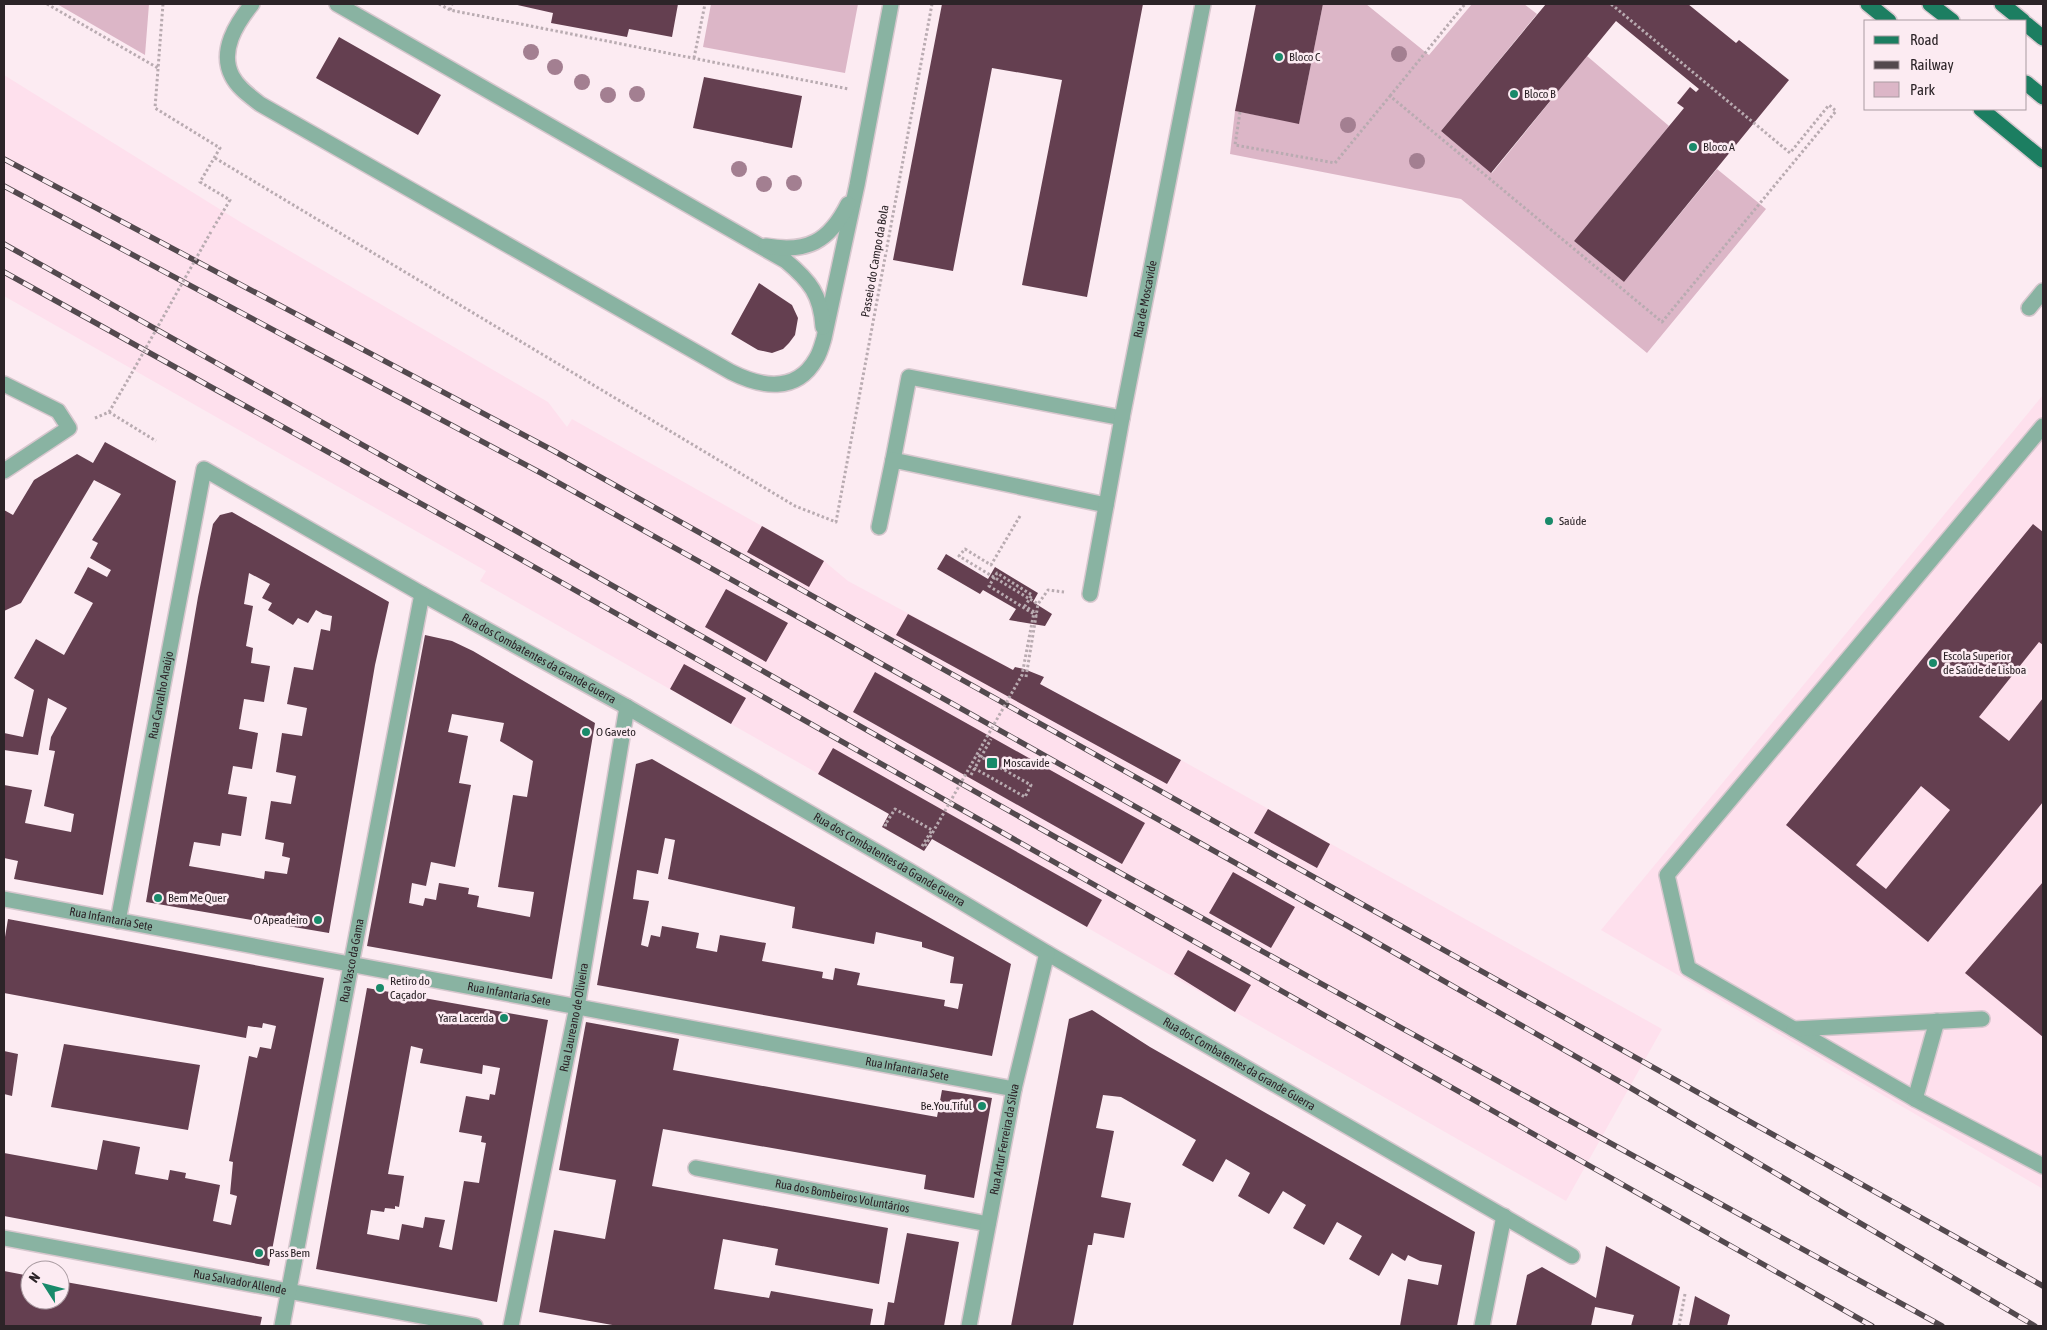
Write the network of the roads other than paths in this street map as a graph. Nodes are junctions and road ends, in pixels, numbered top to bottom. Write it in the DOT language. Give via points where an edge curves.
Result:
graph roads {
  1 [pos="252,4"];
  2 [pos="337,4"];
  3 [pos="891,4"];
  4 [pos="1203,4"];
  5 [pos="1868,4"];
  6 [pos="1930,4"];
  7 [pos="2002,4"];
  8 [pos="1888,20"];
  9 [pos="1951,20"];
  10 [pos="2022,20"];
  11 [pos="2027,25"];
  12 [pos="2043,38"];
  13 [pos="2027,84"];
  14 [pos="2043,97"];
  15 [pos="1982,110"];
  16 [pos="2043,160"];
  17 [pos="857,185"];
  18 [pos="760,245"];
  19 [pos="2043,291"];
  20 [pos="2029,308"];
  21 [pos="824,338"];
  22 [pos="4,384"];
  23 [pos="1122,418"];
  24 [pos="2043,426"];
  25 [pos="892,460"];
  26 [pos="204,469"];
  27 [pos="4,471"];
  28 [pos="1106,504"];
  29 [pos="879,527"];
  30 [pos="422,594"];
  31 [pos="1090,594"];
  32 [pos="627,706"];
  33 [pos="4,899"];
  34 [pos="118,921"];
  35 [pos="1046,953"];
  36 [pos="351,964"];
  37 [pos="577,1007"];
  38 [pos="1982,1019"];
  39 [pos="1937,1021"];
  40 [pos="1794,1029"];
  41 [pos="1014,1089"];
  42 [pos="1915,1099"];
  43 [pos="2043,1166"];
  44 [pos="696,1168"];
  45 [pos="1504,1216"];
  46 [pos="988,1224"];
  47 [pos="4,1238"];
  48 [pos="1572,1256"];
  49 [pos="289,1292"];
  50 [pos="282,1326"];
  51 [pos="475,1326"];
  52 [pos="511,1326"];
  53 [pos="969,1326"];
  54 [pos="1482,1326"];
  1 -- 21 [label="street" via="233,31 227,53 231,76 242,90 283,119 750,382 787,384 802,376 816,360"];
  2 -- 18 [label="street"];
  3 -- 17 [label="street"];
  4 -- 23 [label="street, Rua de Moscavide"];
  5 -- 8 [label="main road"];
  6 -- 9 [label="main road"];
  7 -- 10 [label="main road"];
  11 -- 12 [label="main road"];
  13 -- 14 [label="main road"];
  15 -- 16 [label="main road"];
  17 -- 18 [label="street" via="840,219 827,234 799,248"];
  17 -- 21 [label="street"];
  18 -- 21 [label="street" via="786,261 810,282 822,314"];
  19 -- 20 [label="street"];
  22 -- 27 [label="street" via="58,411 69,428"];
  23 -- 25 [label="street" via="909,377"];
  23 -- 28 [label="street, Rua de Moscavide"];
  24 -- 40 [label="street" via="1667,875 1688,968"];
  25 -- 28 [label="street"];
  25 -- 29 [label="street"];
  26 -- 30 [label="street, Rua dos Combatentes da Grande Guerra"];
  26 -- 34 [label="street, Rua Carvalho Araújo"];
  28 -- 31 [label="street, Rua de Moscavide"];
  30 -- 32 [label="street, Rua dos Combatentes da Grande Guerra"];
  30 -- 36 [label="street, Rua Vasco da Gama"];
  32 -- 35 [label="street, Rua dos Combatentes da Grande Guerra"];
  32 -- 37 [label="street, Rua Laureano de Oliveira"];
  33 -- 34 [label="street, Rua Infantaria Sete"];
  34 -- 36 [label="street, Rua Infantaria Sete"];
  35 -- 41 [label="street, Rua Artur Ferreira da Silva"];
  35 -- 45 [label="street, Rua dos Combatentes da Grande Guerra"];
  36 -- 37 [label="street, Rua Infantaria Sete"];
  36 -- 49 [label="street, Rua Vasco da Gama"];
  37 -- 41 [label="street, Rua Infantaria Sete"];
  37 -- 52 [label="street, Rua Laureano de Oliveira"];
  38 -- 39 [label="street"];
  39 -- 40 [label="street"];
  39 -- 42 [label="street"];
  40 -- 42 [label="street"];
  41 -- 46 [label="street, Rua Artur Ferreira da Silva"];
  42 -- 43 [label="street"];
  44 -- 46 [label="street, Rua dos Bombeiros Voluntários"];
  45 -- 48 [label="street, Rua dos Combatentes da Grande Guerra"];
  45 -- 54 [label="street"];
  46 -- 53 [label="street, Rua Artur Ferreira da Silva"];
  47 -- 49 [label="street, Rua Salvador Allende"];
  49 -- 50 [label="street, Rua Vasco da Gama"];
  49 -- 51 [label="street, Rua Salvador Allende"];
}
